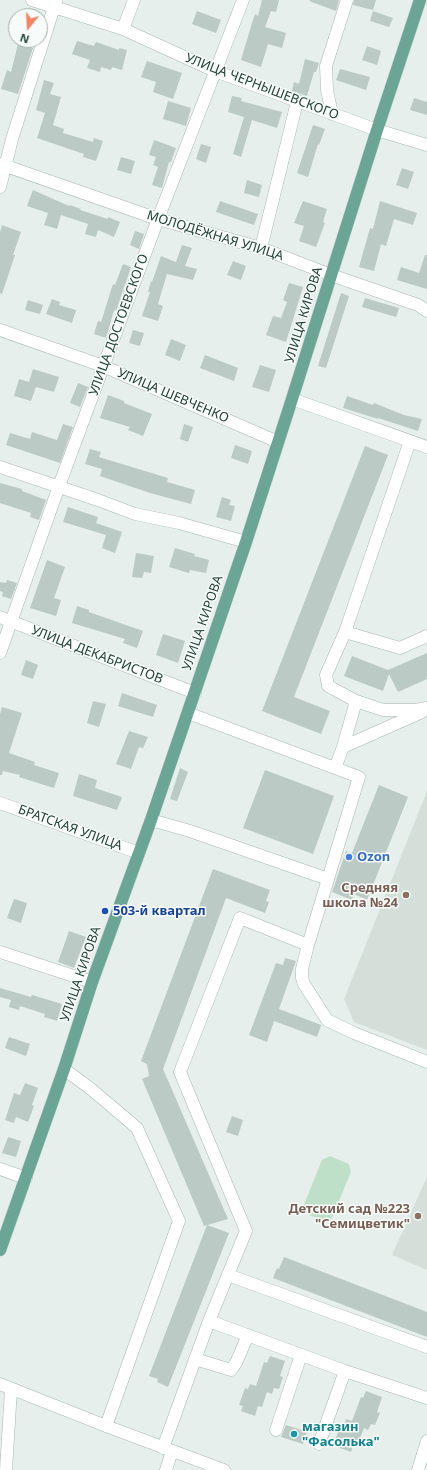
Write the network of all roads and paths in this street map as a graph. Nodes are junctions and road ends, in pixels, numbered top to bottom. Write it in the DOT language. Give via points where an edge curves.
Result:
graph roads {
  1 [pos="32,0"];
  2 [pos="134,0"];
  3 [pos="243,0"];
  4 [pos="347,0"];
  5 [pos="420,0"];
  6 [pos="55,4"];
  7 [pos="123,29"];
  8 [pos="215,71"];
  9 [pos="297,102"];
  10 [pos="332,114"];
  11 [pos="377,130"];
  12 [pos="427,145"];
  13 [pos="3,165"];
  14 [pos="0,187"];
  15 [pos="158,219"];
  16 [pos="261,248"];
  17 [pos="330,275"];
  18 [pos="427,312"];
  19 [pos="0,330"];
  20 [pos="103,366"];
  21 [pos="292,399"];
  22 [pos="410,441"];
  23 [pos="278,442"];
  24 [pos="427,447"];
  25 [pos="0,467"];
  26 [pos="59,486"];
  27 [pos="246,542"];
  28 [pos="6,619"];
  29 [pos="345,632"];
  30 [pos="427,636"];
  31 [pos="0,652"];
  32 [pos="195,693"];
  33 [pos="356,701"];
  34 [pos="427,708"];
  35 [pos="188,713"];
  36 [pos="343,748"];
  37 [pos="335,768"];
  38 [pos="0,803"];
  39 [pos="151,820"];
  40 [pos="139,853"];
  41 [pos="328,879"];
  42 [pos="308,945"];
  43 [pos="0,952"];
  44 [pos="92,982"];
  45 [pos="427,1062"];
  46 [pos="64,1069"];
  47 [pos="0,1169"];
  48 [pos="26,1178"];
  49 [pos="0,1250"];
  50 [pos="228,1275"];
  51 [pos="209,1321"];
  52 [pos="248,1335"];
  53 [pos="427,1347"];
  54 [pos="302,1355"];
  55 [pos="195,1359"];
  56 [pos="345,1371"];
  57 [pos="6,1386"];
  58 [pos="427,1398"];
  59 [pos="106,1426"];
  60 [pos="276,1430"];
  61 [pos="427,1441"];
  62 [pos="319,1444"];
  63 [pos="167,1450"];
  64 [pos="6,1470"];
  65 [pos="166,1470"];
  66 [pos="224,1470"];
  67 [pos="418,1470"];
  1 -- 6 [label="street, УЛИЦА ЧЕРНЫШЕВСКОГО"];
  2 -- 7 [label="street"];
  3 -- 8 [label="street, УЛИЦА ДОСТОЕВСКОГО"];
  4 -- 10 [label="street" via="326,66"];
  5 -- 11 [label="main road, УЛИЦА КИРОВА"];
  6 -- 7 [label="street, УЛИЦА ЧЕРНЫШЕВСКОГО"];
  6 -- 13 [label="street"];
  7 -- 8 [label="street, УЛИЦА ЧЕРНЫШЕВСКОГО"];
  8 -- 9 [label="street, УЛИЦА ЧЕРНЫШЕВСКОГО"];
  8 -- 15 [label="street, УЛИЦА ДОСТОЕВСКОГО"];
  9 -- 10 [label="street, УЛИЦА ЧЕРНЫШЕВСКОГО"];
  9 -- 16 [label="street"];
  10 -- 11 [label="street, УЛИЦА ЧЕРНЫШЕВСКОГО"];
  11 -- 12 [label="street, УЛИЦА ЧЕРНЫШЕВСКОГО"];
  11 -- 17 [label="main road, УЛИЦА КИРОВА"];
  13 -- 14 [label="street"];
  13 -- 15 [label="street, МОЛОДЁЖНАЯ УЛИЦА"];
  15 -- 16 [label="street, МОЛОДЁЖНАЯ УЛИЦА"];
  15 -- 20 [label="street, УЛИЦА ДОСТОЕВСКОГО"];
  16 -- 17 [label="street, МОЛОДЁЖНАЯ УЛИЦА"];
  17 -- 18 [label="street, МОЛОДЁЖНАЯ УЛИЦА" via="418,305"];
  17 -- 21 [label="main road, УЛИЦА КИРОВА"];
  19 -- 20 [label="street, УЛИЦА ШЕВЧЕНКО"];
  20 -- 23 [label="street, УЛИЦА ШЕВЧЕНКО"];
  20 -- 26 [label="street, УЛИЦА ДОСТОЕВСКОГО"];
  21 -- 22 [label="street"];
  21 -- 23 [label="main road, УЛИЦА КИРОВА"];
  22 -- 24 [label="street"];
  22 -- 29 [label="street"];
  23 -- 27 [label="main road, УЛИЦА КИРОВА"];
  25 -- 26 [label="street"];
  26 -- 27 [label="street" via="135,514 179,523"];
  26 -- 28 [label="street, УЛИЦА ДОСТОЕВСКОГО"];
  27 -- 32 [label="main road, УЛИЦА КИРОВА"];
  28 -- 31 [label="street, УЛИЦА ДОСТОЕВСКОГО"];
  28 -- 32 [label="street, УЛИЦА ДЕКАБРИСТОВ"];
  29 -- 30 [label="street" via="400,648"];
  29 -- 33 [label="street" via="326,675 328,686"];
  32 -- 35 [label="main road, УЛИЦА КИРОВА"];
  33 -- 34 [label="street" via="383,710"];
  33 -- 36 [label="street"];
  34 -- 36 [label="street"];
  35 -- 37 [label="street"];
  35 -- 39 [label="main road, УЛИЦА КИРОВА"];
  36 -- 37 [label="street"];
  37 -- 41 [label="street" via="359,777"];
  38 -- 40 [label="street, БРАТСКАЯ УЛИЦА"];
  39 -- 40 [label="main road, УЛИЦА КИРОВА"];
  39 -- 41 [label="street"];
  40 -- 44 [label="main road, УЛИЦА КИРОВА"];
  41 -- 42 [label="street"];
  42 -- 45 [label="street" via="302,978 327,1020"];
  42 -- 50 [label="street" via="240,918 180,1072 246,1231"];
  43 -- 44 [label="street"];
  44 -- 46 [label="main road, УЛИЦА КИРОВА"];
  46 -- 48 [label="main road, УЛИЦА КИРОВА"];
  46 -- 59 [label="street" via="92,1089 137,1128 179,1222"];
  47 -- 48 [label="street"];
  48 -- 49 [label="main road, УЛИЦА КИРОВА"];
  50 -- 51 [label="street"];
  50 -- 53 [label="street"];
  51 -- 52 [label="street"];
  51 -- 55 [label="street"];
  52 -- 54 [label="street"];
  52 -- 55 [label="street" via="231,1370"];
  54 -- 56 [label="street"];
  54 -- 60 [label="street"];
  55 -- 63 [label="street"];
  56 -- 58 [label="street"];
  56 -- 62 [label="street"];
  57 -- 59 [label="street"];
  57 -- 64 [label="street"];
  59 -- 63 [label="street"];
  61 -- 67 [label="street"];
  63 -- 65 [label="street"];
  63 -- 66 [label="street"];
}
